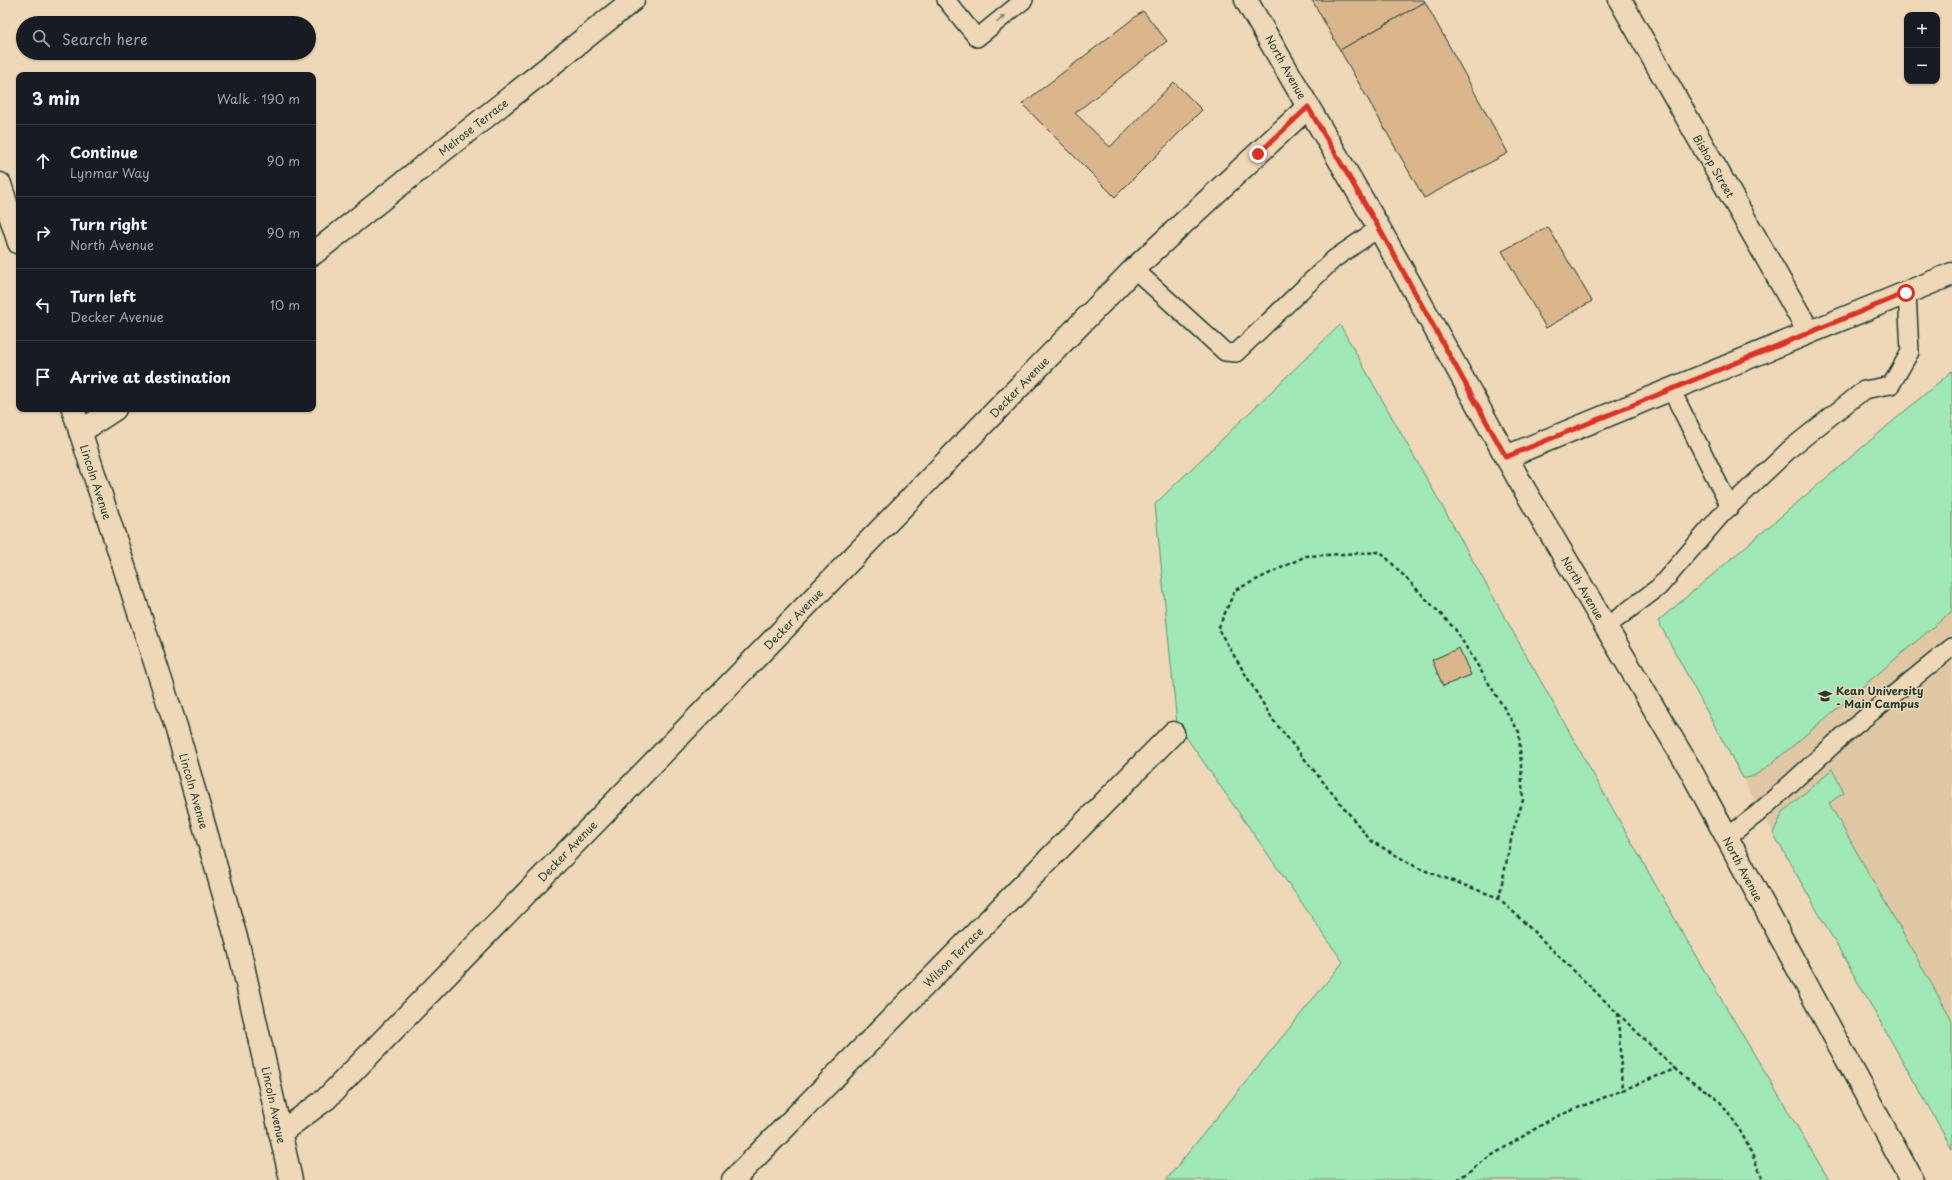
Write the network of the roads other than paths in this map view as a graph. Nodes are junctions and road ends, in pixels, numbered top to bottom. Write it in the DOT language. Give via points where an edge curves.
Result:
graph roads {
  1 [pos="633,0"];
  2 [pos="946,0"];
  3 [pos="1024,0"];
  4 [pos="1246,0"];
  5 [pos="1620,0"];
  6 [pos="1308,107"];
  7 [pos="0,184"];
  8 [pos="1379,228"];
  9 [pos="16,234"];
  10 [pos="316,252"];
  11 [pos="1134,269"];
  12 [pos="1952,274"];
  13 [pos="1906,293"];
  14 [pos="1809,332"];
  15 [pos="1671,389"];
  16 [pos="74,412"];
  17 [pos="110,412"];
  18 [pos="80,432"];
  19 [pos="1506,457"];
  20 [pos="1730,507"];
  21 [pos="1606,626"];
  22 [pos="1952,647"];
  23 [pos="1173,733"];
  24 [pos="1726,838"];
  25 [pos="280,1133"];
  26 [pos="291,1180"];
  27 [pos="733,1180"];
  28 [pos="1912,1180"];
  1 -- 10 [label="street, Melrose Terrace"];
  2 -- 3 [label="lane, one-way" via="977,38"];
  4 -- 6 [label="street, North Avenue"];
  5 -- 14 [label="street, Bishop Street"];
  6 -- 8 [label="street, North Avenue"];
  6 -- 11 [label="street, Decker Avenue"];
  7 -- 9 [label="street"];
  8 -- 11 [label="lane" via="1334,259 1236,353 1225,352"];
  8 -- 19 [label="street, North Avenue"];
  11 -- 25 [label="street, Decker Avenue" via="326,1098"];
  12 -- 13 [label="street"];
  13 -- 14 [label="street"];
  13 -- 20 [label="lane" via="1910,352 1891,385 1864,390 1791,448"];
  14 -- 15 [label="street"];
  15 -- 19 [label="street"];
  15 -- 20 [label="lane"];
  16 -- 18 [label="street, Lincoln Avenue"];
  17 -- 18 [label="street"];
  18 -- 25 [label="street, Lincoln Avenue" via="177,730 239,948"];
  19 -- 21 [label="street, North Avenue"];
  20 -- 21 [label="lane" via="1659,587"];
  21 -- 24 [label="street, North Avenue" via="1690,769"];
  22 -- 24 [label="lane" via="1845,734 1757,814"];
  23 -- 27 [label="street, Wilson Terrace"];
  24 -- 28 [label="street, North Avenue"];
  25 -- 26 [label="street, Lincoln Avenue"];
}
